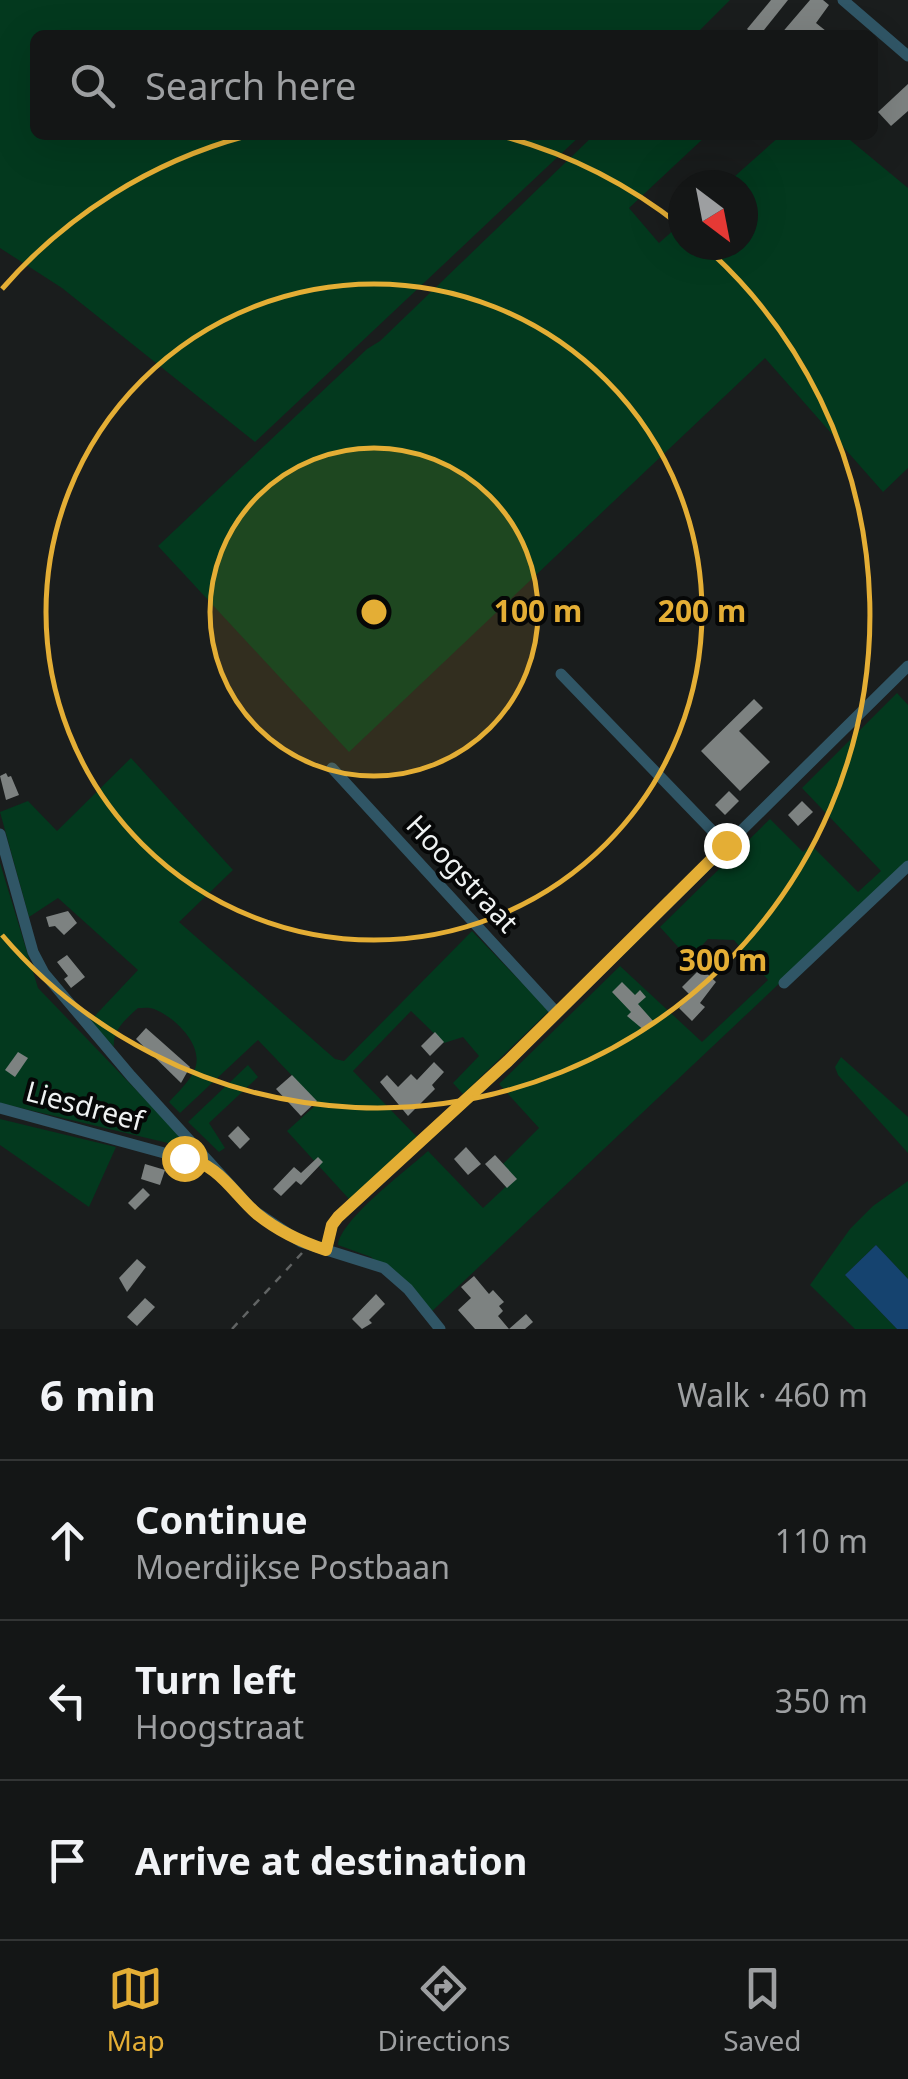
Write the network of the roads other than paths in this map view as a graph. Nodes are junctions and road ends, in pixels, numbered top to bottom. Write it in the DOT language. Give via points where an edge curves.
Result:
graph roads {
  1 [pos="843,0"];
  2 [pos="878,30"];
  3 [pos="878,30"];
  4 [pos="908,56"];
  5 [pos="908,666"];
  6 [pos="561,674"];
  7 [pos="332,768"];
  8 [pos="0,834"];
  9 [pos="726,845"];
  10 [pos="908,866"];
  11 [pos="784,984"];
  12 [pos="556,1012"];
  13 [pos="0,1108"];
  14 [pos="213,1168"];
  15 [pos="326,1250"];
  16 [pos="440,1329"];
  1 -- 2 [label="street"];
  3 -- 4 [label="street"];
  5 -- 9 [label="street"];
  6 -- 9 [label="street"];
  7 -- 12 [label="street, Hoogstraat"];
  8 -- 14 [label="street" via="44,973"];
  9 -- 12 [label="street"];
  10 -- 11 [label="street"];
  12 -- 15 [label="street" via="338,1217"];
  13 -- 14 [label="street, Liesdreef"];
  14 -- 15 [label="street" via="269,1223"];
  15 -- 16 [label="street" via="384,1268"];
}
